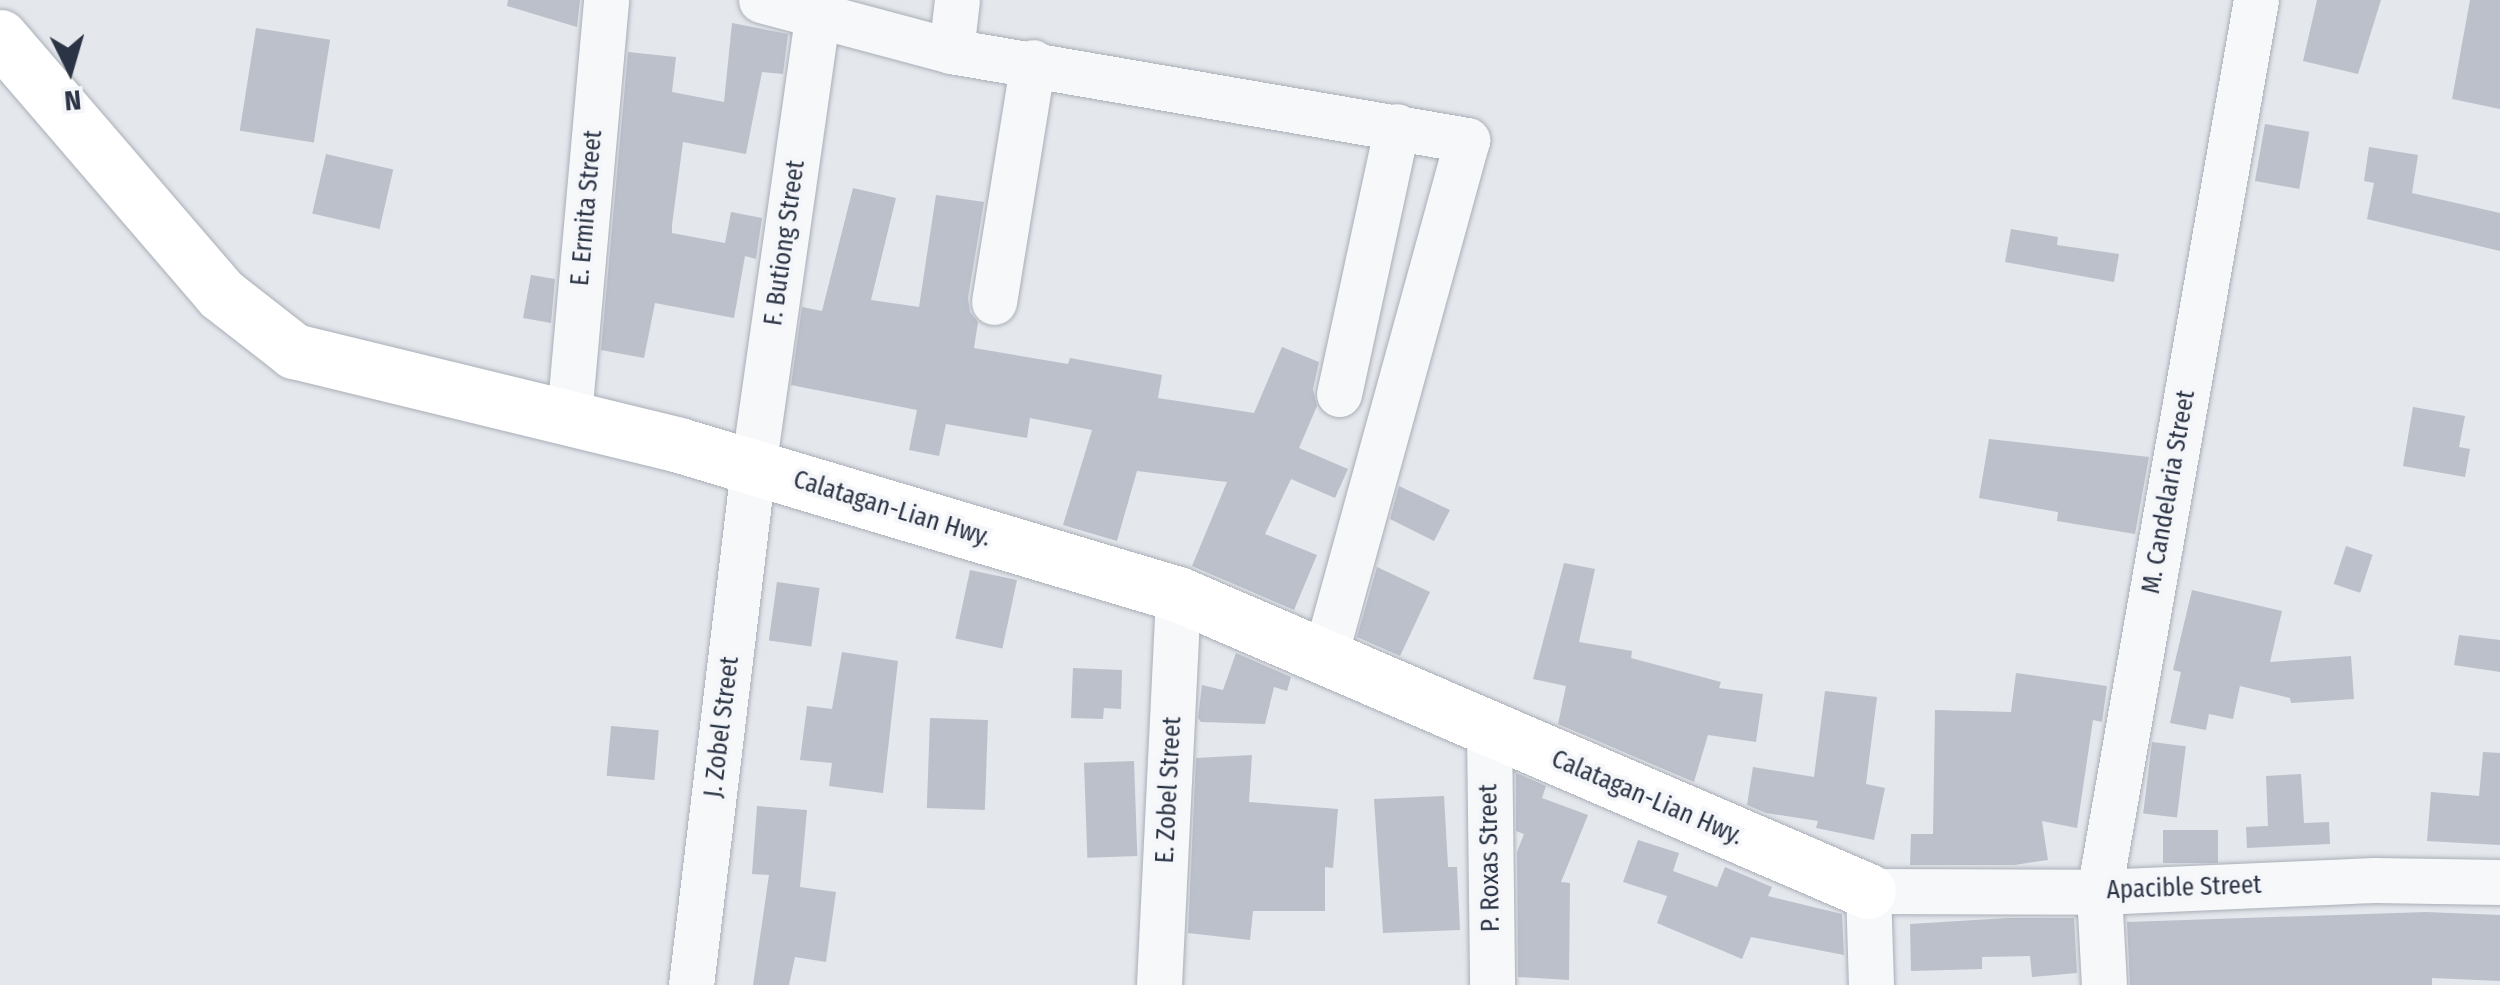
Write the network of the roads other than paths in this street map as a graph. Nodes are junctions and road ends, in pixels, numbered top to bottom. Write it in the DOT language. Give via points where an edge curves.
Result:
graph roads {
  1 [pos="606,0"];
  2 [pos="761,0"];
  3 [pos="956,0"];
  4 [pos="2256,0"];
  5 [pos="817,18"];
  6 [pos="0,37"];
  7 [pos="951,51"];
  8 [pos="1033,62"];
  9 [pos="1396,126"];
  10 [pos="994,302"];
  11 [pos="1340,394"];
  12 [pos="569,416"];
  13 [pos="753,468"];
  14 [pos="1178,594"];
  15 [pos="1324,659"];
  16 [pos="1488,730"];
  17 [pos="2500,882"];
  18 [pos="1868,891"];
  19 [pos="2098,892"];
  20 [pos="692,985"];
  21 [pos="1160,985"];
  22 [pos="1492,985"];
  23 [pos="1871,985"];
  24 [pos="2104,985"];
  1 -- 12 [label="street, E. Ermita Street"];
  2 -- 5 [label="street"];
  3 -- 7 [label="street"];
  4 -- 19 [label="street, M. Candelaria Street"];
  5 -- 7 [label="street"];
  5 -- 13 [label="street, F. Butiong Street"];
  6 -- 12 [label="main road, Calatagan-Lian Hwy." via="221,294 294,350"];
  7 -- 8 [label="street"];
  8 -- 9 [label="street"];
  8 -- 10 [label="street"];
  9 -- 11 [label="street"];
  9 -- 15 [label="street" via="1467,140"];
  12 -- 13 [label="main road, Calatagan-Lian Hwy."];
  13 -- 14 [label="main road, Calatagan-Lian Hwy."];
  13 -- 20 [label="street, J. Zobel Street"];
  14 -- 15 [label="main road, Calatagan-Lian Hwy."];
  14 -- 21 [label="street, E. Zobel Street"];
  15 -- 16 [label="main road, Calatagan-Lian Hwy."];
  16 -- 18 [label="main road, Calatagan-Lian Hwy."];
  16 -- 22 [label="street, P. Roxas Street"];
  17 -- 19 [label="street, Apacible Street" via="2375,880"];
  18 -- 19 [label="street, Apacible Street"];
  18 -- 23 [label="street"];
  19 -- 24 [label="street, M. Candelaria Street"];
}
